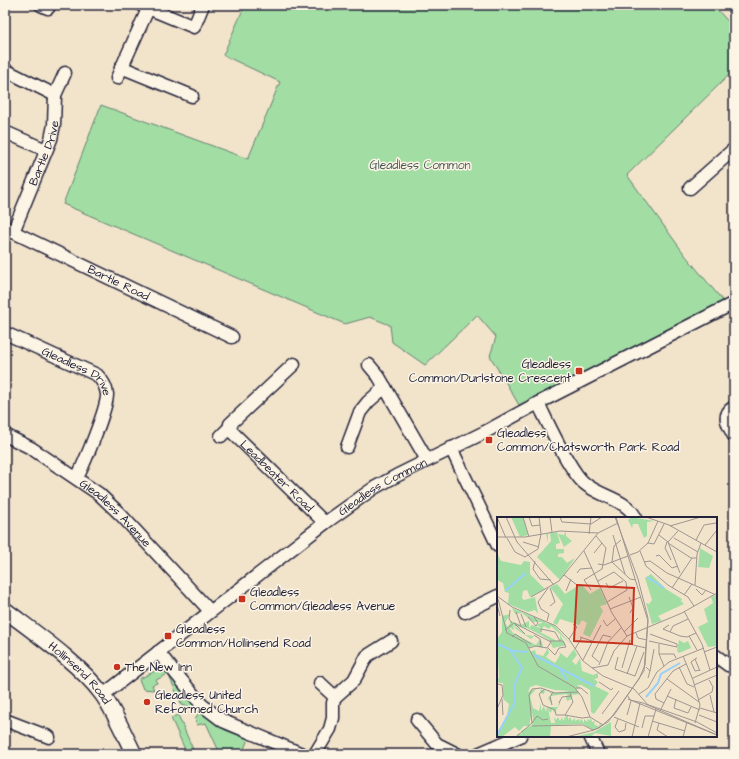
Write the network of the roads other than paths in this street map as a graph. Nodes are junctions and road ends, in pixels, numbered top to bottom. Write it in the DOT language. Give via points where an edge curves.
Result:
graph roads {
  1 [pos="41,5"];
  2 [pos="50,5"];
  3 [pos="203,5"];
  4 [pos="145,7"];
  5 [pos="5,70"];
  6 [pos="65,73"];
  7 [pos="55,95"];
  8 [pos="192,96"];
  9 [pos="5,132"];
  10 [pos="734,149"];
  11 [pos="46,150"];
  12 [pos="690,188"];
  13 [pos="9,230"];
  14 [pos="734,303"];
  15 [pos="5,333"];
  16 [pos="232,336"];
  17 [pos="294,364"];
  18 [pos="369,365"];
  19 [pos="385,387"];
  20 [pos="538,403"];
  21 [pos="734,407"];
  22 [pos="5,435"];
  23 [pos="734,436"];
  24 [pos="347,447"];
  25 [pos="451,448"];
  26 [pos="427,460"];
  27 [pos="77,478"];
  28 [pos="636,517"];
  29 [pos="325,523"];
  30 [pos="497,544"];
  31 [pos="497,596"];
  32 [pos="5,610"];
  33 [pos="210,612"];
  34 [pos="465,612"];
  35 [pos="391,641"];
  36 [pos="158,652"];
  37 [pos="717,657"];
  38 [pos="734,666"];
  39 [pos="320,683"];
  40 [pos="103,695"];
  41 [pos="334,697"];
  42 [pos="5,720"];
  43 [pos="416,720"];
  44 [pos="49,737"];
  45 [pos="518,737"];
  46 [pos="590,737"];
  47 [pos="287,751"];
  48 [pos="134,754"];
  49 [pos="302,754"];
  50 [pos="315,754"];
  51 [pos="457,754"];
  52 [pos="478,754"];
  53 [pos="598,754"];
  1 -- 2 [label="street" via="48,8"];
  3 -- 4 [label="street" via="194,27"];
  4 -- 8 [label="street" via="119,72"];
  5 -- 7 [label="street"];
  6 -- 7 [label="street, Bartle Drive"];
  7 -- 11 [label="street, Bartle Drive" via="54,125"];
  9 -- 11 [label="street"];
  10 -- 12 [label="street"];
  11 -- 13 [label="street, Bartle Drive"];
  13 -- 16 [label="street, Bartle Road"];
  14 -- 20 [label="street, Gleadless Common"];
  15 -- 27 [label="street, Gleadless Drive" via="97,375 106,387 106,402"];
  17 -- 29 [label="street, Leadbeater Road" via="230,424 225,432 231,431"];
  18 -- 19 [label="street"];
  19 -- 24 [label="street" via="360,412"];
  19 -- 26 [label="street"];
  20 -- 25 [label="street, Gleadless Common"];
  20 -- 28 [label="street" via="576,475 594,490 614,498 632,510"];
  21 -- 23 [label="street" via="728,411 726,418"];
  22 -- 27 [label="street, Gleadless Avenue" via="31,448"];
  25 -- 26 [label="street, Gleadless Common"];
  25 -- 30 [label="street"];
  26 -- 29 [label="street, Gleadless Common" via="374,488"];
  27 -- 33 [label="street, Gleadless Avenue" via="121,515"];
  29 -- 33 [label="street, Gleadless Common"];
  31 -- 34 [label="street"];
  32 -- 40 [label="main road, Hollinsend Road" via="75,667"];
  33 -- 36 [label="street, Gleadless Common"];
  35 -- 41 [label="street" via="367,656 354,680"];
  36 -- 40 [label="street, Gleadless Common"];
  36 -- 47 [label="street" via="210,712 235,727"];
  37 -- 38 [label="street"];
  39 -- 41 [label="street"];
  40 -- 48 [label="main road, Hollinsend Road"];
  41 -- 50 [label="street" via="330,729"];
  42 -- 44 [label="street"];
  43 -- 51 [label="street" via="437,744"];
  45 -- 52 [label="street"];
  46 -- 53 [label="street"];
  47 -- 49 [label="street"];
}
